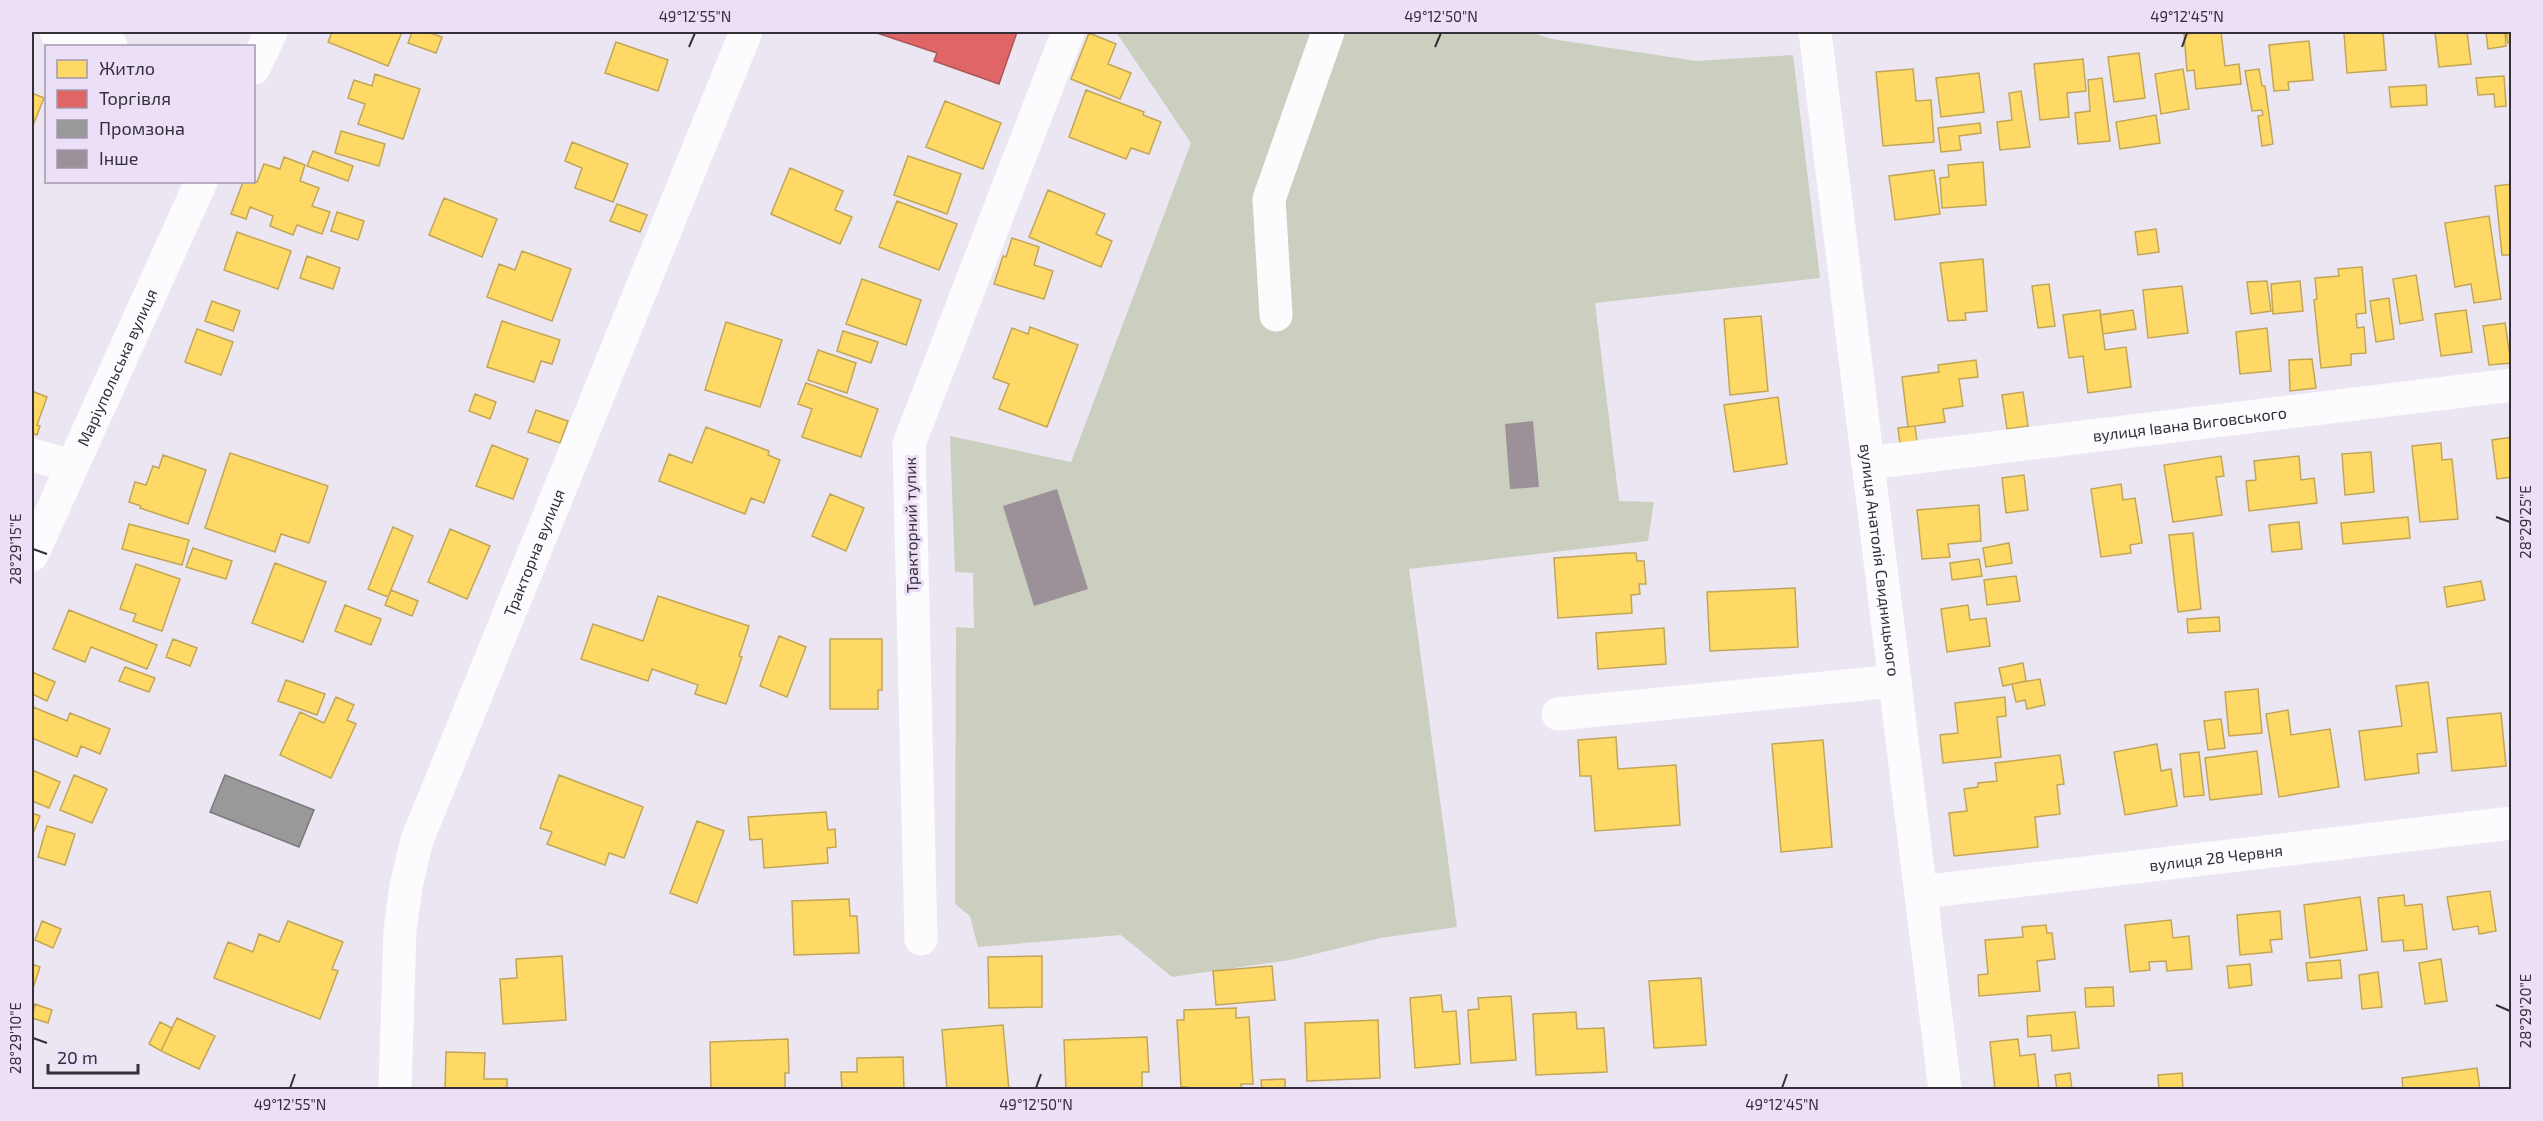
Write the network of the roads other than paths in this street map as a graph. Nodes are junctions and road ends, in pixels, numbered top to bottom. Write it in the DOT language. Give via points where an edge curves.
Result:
graph roads {
  1 [pos="56,32"];
  2 [pos="271,32"];
  3 [pos="746,32"];
  4 [pos="1068,32"];
  5 [pos="1329,32"];
  6 [pos="1815,32"];
  7 [pos="107,45"];
  8 [pos="255,66"];
  9 [pos="201,183"];
  10 [pos="1276,315"];
  11 [pos="2511,385"];
  12 [pos="32,455"];
  13 [pos="1868,463"];
  14 [pos="72,466"];
  15 [pos="32,555"];
  16 [pos="1895,681"];
  17 [pos="1558,714"];
  18 [pos="2511,823"];
  19 [pos="1921,892"];
  20 [pos="921,939"];
  21 [pos="395,1089"];
  22 [pos="1945,1089"];
  1 -- 7 [label="street"];
  2 -- 8 [label="street"];
  3 -- 21 [label="street, Тракторна вулиця" via="417,840 400,930"];
  4 -- 20 [label="street, Тракторний тупик" via="909,444"];
  5 -- 10 [label="street" via="1269,199"];
  6 -- 13 [label="street, вулиця Анатолія Свидницького"];
  9 -- 14 [label="street, Маріупольська вулиця"];
  11 -- 13 [label="street, вулиця Івана Виговського"];
  12 -- 14 [label="street"];
  13 -- 16 [label="street, вулиця Анатолія Свидницького"];
  14 -- 15 [label="street, Маріупольська вулиця"];
  16 -- 17 [label="street"];
  16 -- 19 [label="street, вулиця Анатолія Свидницького"];
  18 -- 19 [label="street, вулиця 28 Червня"];
  19 -- 22 [label="street, вулиця Анатолія Свидницького"];
}
